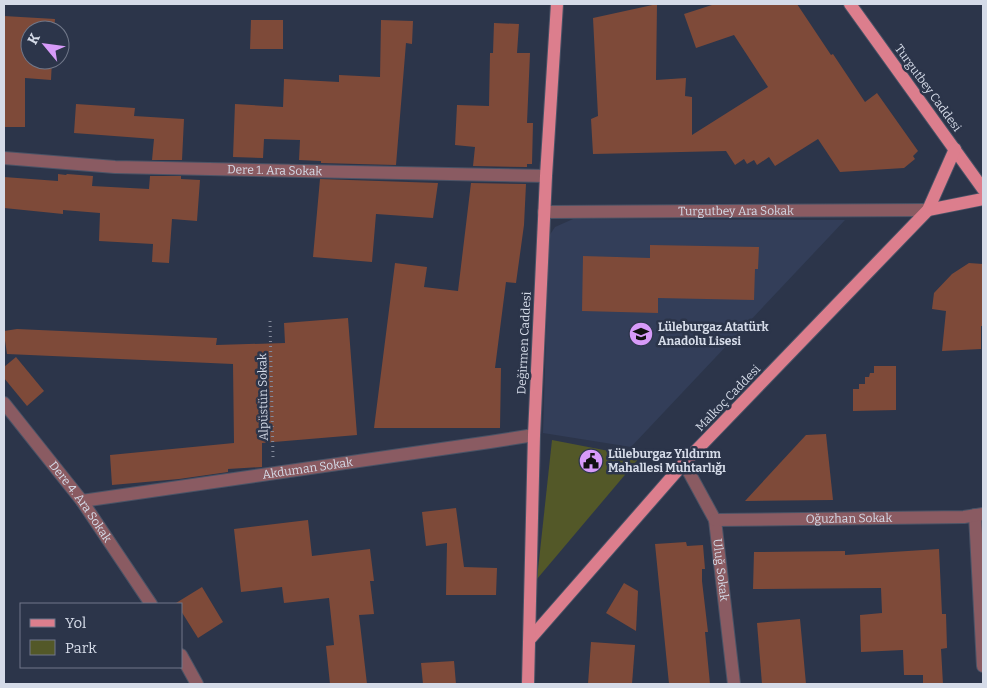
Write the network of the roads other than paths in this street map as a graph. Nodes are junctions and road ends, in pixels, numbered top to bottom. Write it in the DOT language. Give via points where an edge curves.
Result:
graph roads {
  1 [pos="557,4"];
  2 [pos="850,4"];
  3 [pos="955,149"];
  4 [pos="4,158"];
  5 [pos="546,176"];
  6 [pos="983,189"];
  7 [pos="983,199"];
  8 [pos="928,210"];
  9 [pos="544,212"];
  10 [pos="4,403"];
  11 [pos="534,435"];
  12 [pos="684,462"];
  13 [pos="82,501"];
  14 [pos="979,515"];
  15 [pos="715,520"];
  16 [pos="150,603"];
  17 [pos="530,639"];
  18 [pos="182,657"];
  19 [pos="983,666"];
  20 [pos="197,684"];
  21 [pos="528,684"];
  22 [pos="734,684"];
  1 -- 5 [label="main road, Değirmen Caddesi"];
  2 -- 3 [label="main road, Turgutbey Caddesi"];
  3 -- 6 [label="main road, Turgutbey Caddesi"];
  3 -- 8 [label="main road, Malkoç Caddesi"];
  4 -- 5 [label="street, Dere 1. Ara Sokak" via="115,167"];
  5 -- 9 [label="main road, Değirmen Caddesi"];
  7 -- 8 [label="main road"];
  8 -- 9 [label="street, Turgutbey Ara Sokak"];
  8 -- 12 [label="main road, Malkoç Caddesi"];
  9 -- 11 [label="main road, Değirmen Caddesi"];
  10 -- 13 [label="street, Dere 4. Ara Sokak"];
  11 -- 13 [label="street, Akduman Sokak"];
  11 -- 17 [label="main road, Değirmen Caddesi"];
  12 -- 15 [label="street, Uluğ Sokak"];
  12 -- 17 [label="main road, Malkoç Caddesi"];
  13 -- 16 [label="street, Dere 4. Ara Sokak"];
  14 -- 15 [label="street, Oğuzhan Sokak"];
  14 -- 19 [label="street"];
  15 -- 22 [label="street, Uluğ Sokak"];
  17 -- 21 [label="main road, Değirmen Caddesi"];
  18 -- 20 [label="street"];
}
